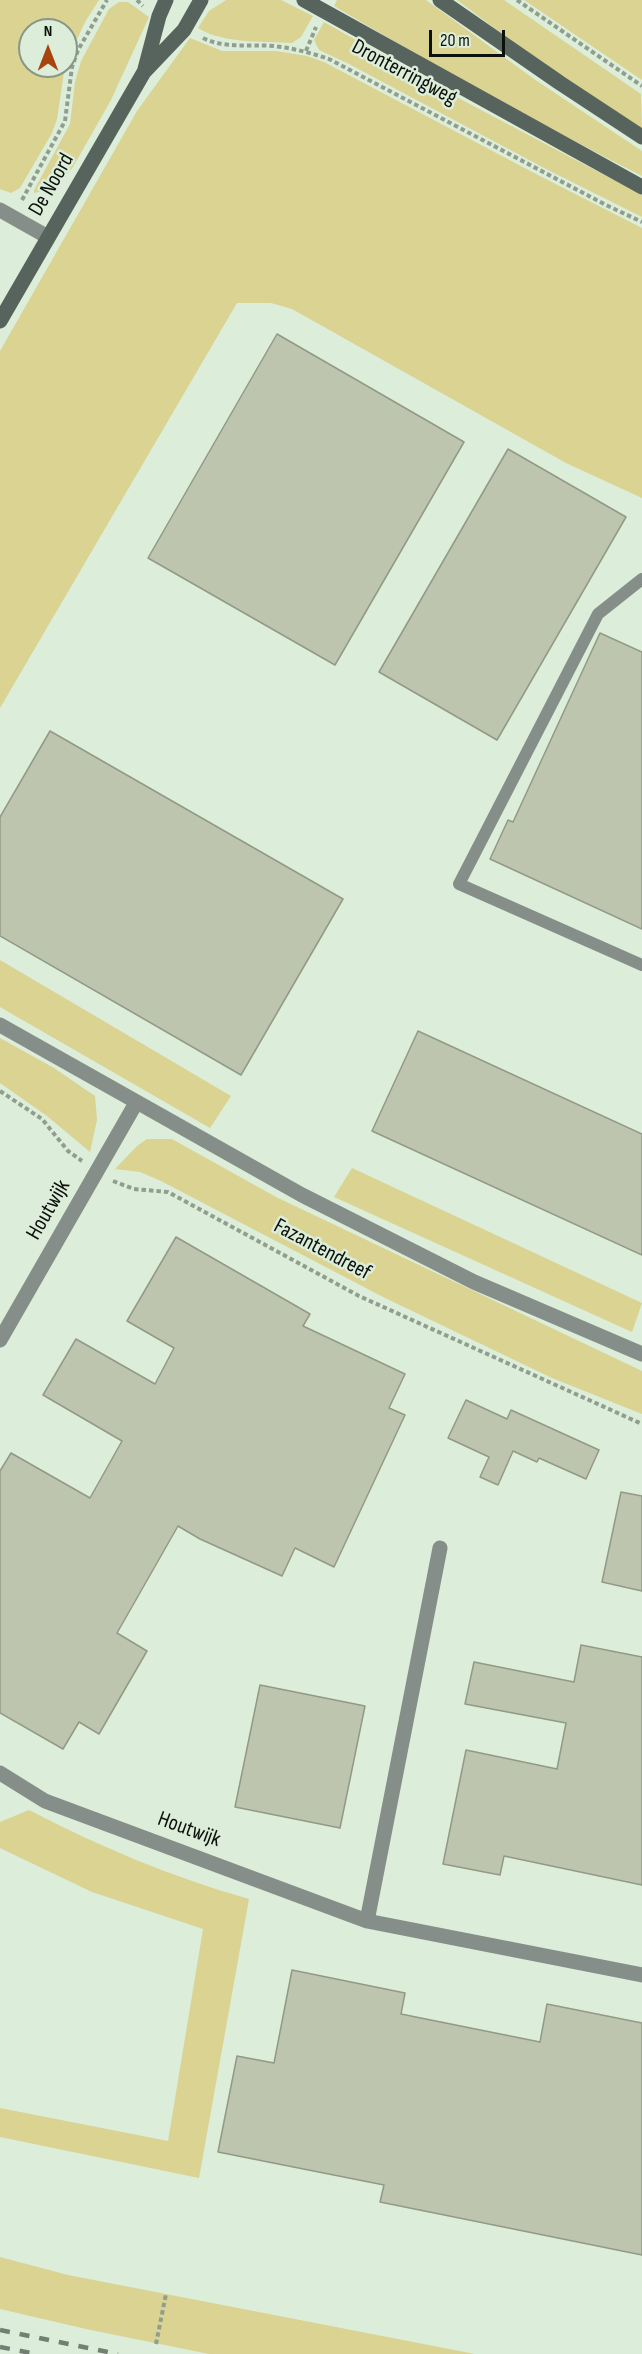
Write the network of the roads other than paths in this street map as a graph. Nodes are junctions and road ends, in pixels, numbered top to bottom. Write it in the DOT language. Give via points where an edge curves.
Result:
graph roads {
  1 [pos="166,0"];
  2 [pos="201,0"];
  3 [pos="304,0"];
  4 [pos="440,0"];
  5 [pos="144,72"];
  6 [pos="642,137"];
  7 [pos="642,187"];
  8 [pos="6,213"];
  9 [pos="48,237"];
  10 [pos="0,321"];
  11 [pos="642,579"];
  12 [pos="642,965"];
  13 [pos="0,1025"];
  14 [pos="136,1103"];
  15 [pos="0,1340"];
  16 [pos="642,1354"];
  17 [pos="440,1548"];
  18 [pos="0,1773"];
  19 [pos="367,1920"];
  20 [pos="642,1975"];
  1 -- 5 [label="main road, De Noord"];
  2 -- 5 [label="main road, De Noord" via="184,30"];
  3 -- 7 [label="main road, Dronterringweg"];
  4 -- 6 [label="main road"];
  5 -- 9 [label="main road, De Noord"];
  8 -- 9 [label="street"];
  9 -- 10 [label="main road, De Noord"];
  11 -- 12 [label="lane" via="598,614 459,884"];
  13 -- 14 [label="street, Fazantendreef"];
  14 -- 15 [label="street, Houtwijk"];
  14 -- 16 [label="street, Fazantendreef" via="302,1195 474,1282"];
  17 -- 19 [label="street"];
  18 -- 19 [label="street, Houtwijk" via="45,1801"];
  19 -- 20 [label="street, Houtwijk"];
}
